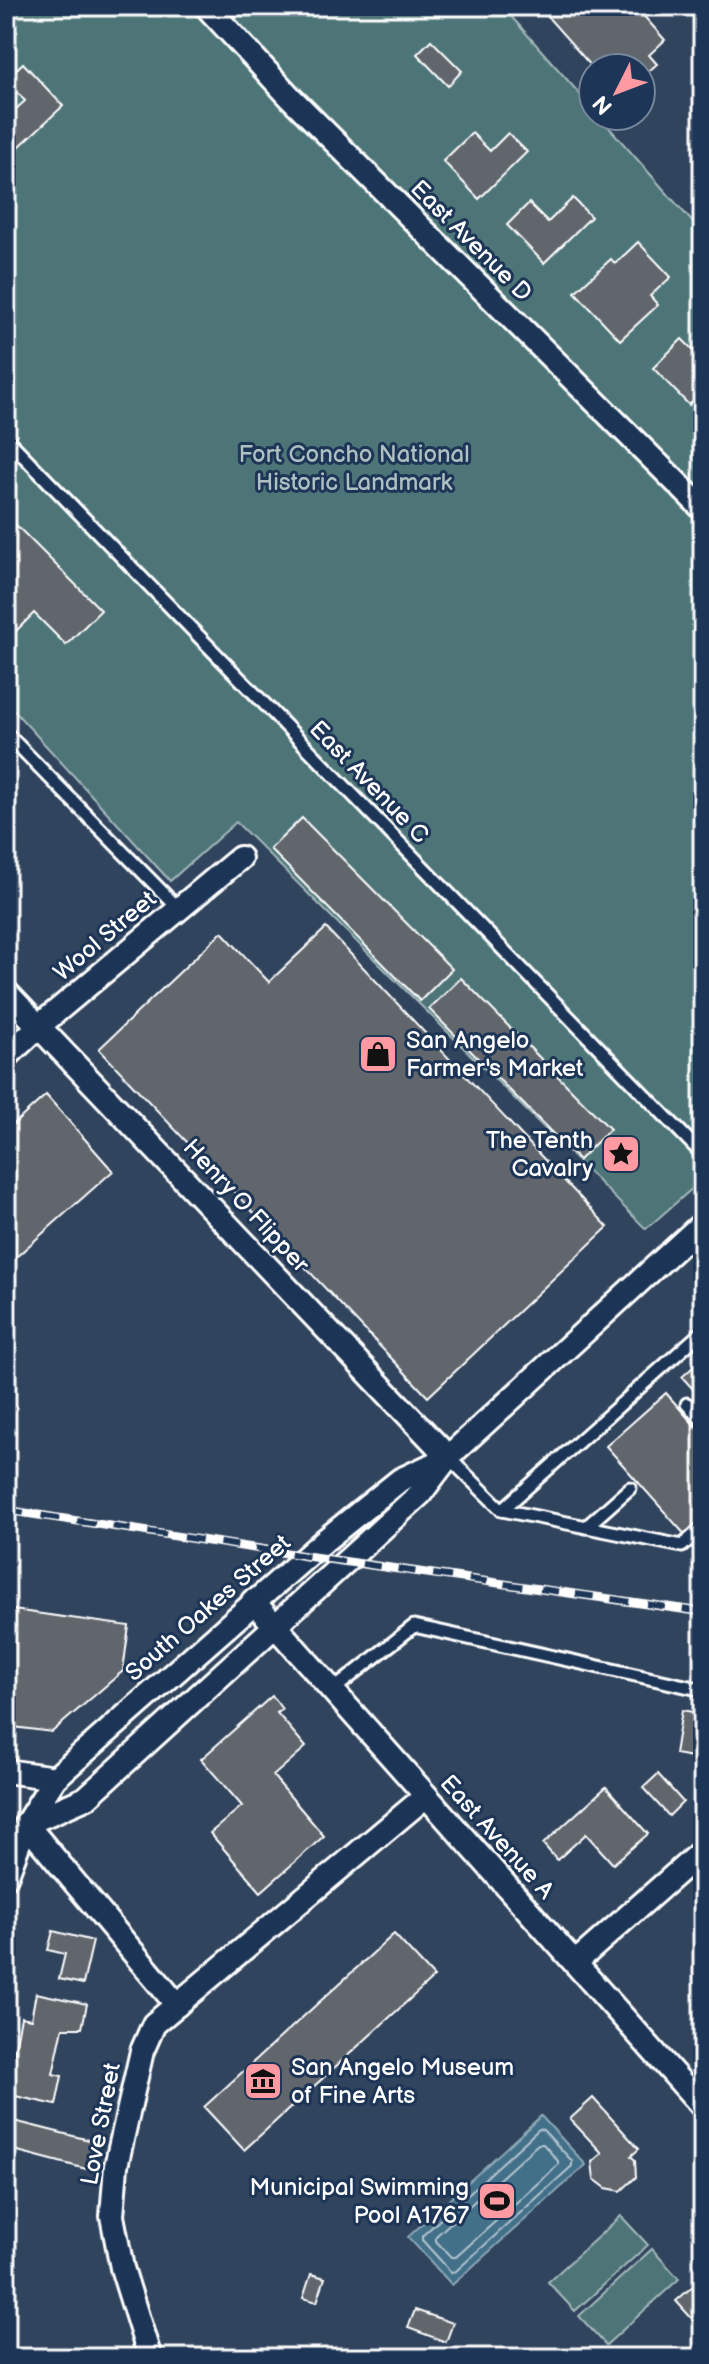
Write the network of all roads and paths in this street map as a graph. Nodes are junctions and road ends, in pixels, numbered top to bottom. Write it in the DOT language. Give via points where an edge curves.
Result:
graph roads {
  1 [pos="206,6"];
  2 [pos="6,438"];
  3 [pos="703,509"];
  4 [pos="6,733"];
  5 [pos="240,858"];
  6 [pos="179,909"];
  7 [pos="6,992"];
  8 [pos="39,1026"];
  9 [pos="6,1057"];
  10 [pos="703,1155"];
  11 [pos="703,1223"];
  12 [pos="703,1331"];
  13 [pos="687,1404"];
  14 [pos="703,1421"];
  15 [pos="448,1457"];
  16 [pos="630,1488"];
  17 [pos="502,1510"];
  18 [pos="586,1527"];
  19 [pos="703,1527"];
  20 [pos="253,1601"];
  21 [pos="276,1626"];
  22 [pos="703,1690"];
  23 [pos="332,1691"];
  24 [pos="6,1771"];
  25 [pos="55,1778"];
  26 [pos="426,1796"];
  27 [pos="26,1824"];
  28 [pos="703,1850"];
  29 [pos="6,1877"];
  30 [pos="575,1963"];
  31 [pos="177,2005"];
  32 [pos="703,2107"];
  33 [pos="150,2358"];
  1 -- 3 [label="street, East Avenue D" via="302,109"];
  2 -- 10 [label="lane, East Avenue C"];
  4 -- 6 [label="lane"];
  5 -- 6 [label="street, Wool Street"];
  6 -- 8 [label="street, Wool Street"];
  7 -- 8 [label="street, Henry O Flipper"];
  8 -- 9 [label="street, Wool Street"];
  8 -- 15 [label="street, Henry O Flipper"];
  11 -- 15 [label="street, South Oakes Street"];
  12 -- 17 [label="lane"];
  13 -- 14 [label="lane"];
  15 -- 17 [label="lane"];
  15 -- 20 [label="street, South Oakes Street" via="400,1480"];
  15 -- 21 [label="street, South Oakes Street" via="420,1494"];
  16 -- 18 [label="lane"];
  17 -- 18 [label="lane"];
  18 -- 19 [label="lane" via="682,1546"];
  20 -- 21 [label="street, East Avenue A"];
  20 -- 25 [label="street, South Oakes Street"];
  21 -- 23 [label="street, East Avenue A"];
  21 -- 27 [label="street, South Oakes Street" via="86,1798"];
  22 -- 23 [label="lane" via="414,1626"];
  23 -- 26 [label="street, East Avenue A"];
  24 -- 25 [label="street"];
  25 -- 27 [label="street, South Oakes Street"];
  26 -- 30 [label="street, East Avenue A"];
  26 -- 31 [label="street, Love Street"];
  27 -- 29 [label="street, South Oakes Street"];
  27 -- 31 [label="street"];
  28 -- 30 [label="street"];
  30 -- 32 [label="street, East Avenue A"];
  31 -- 33 [label="street, Love Street" via="154,2024 142,2051 112,2188 122,2268"];
}
